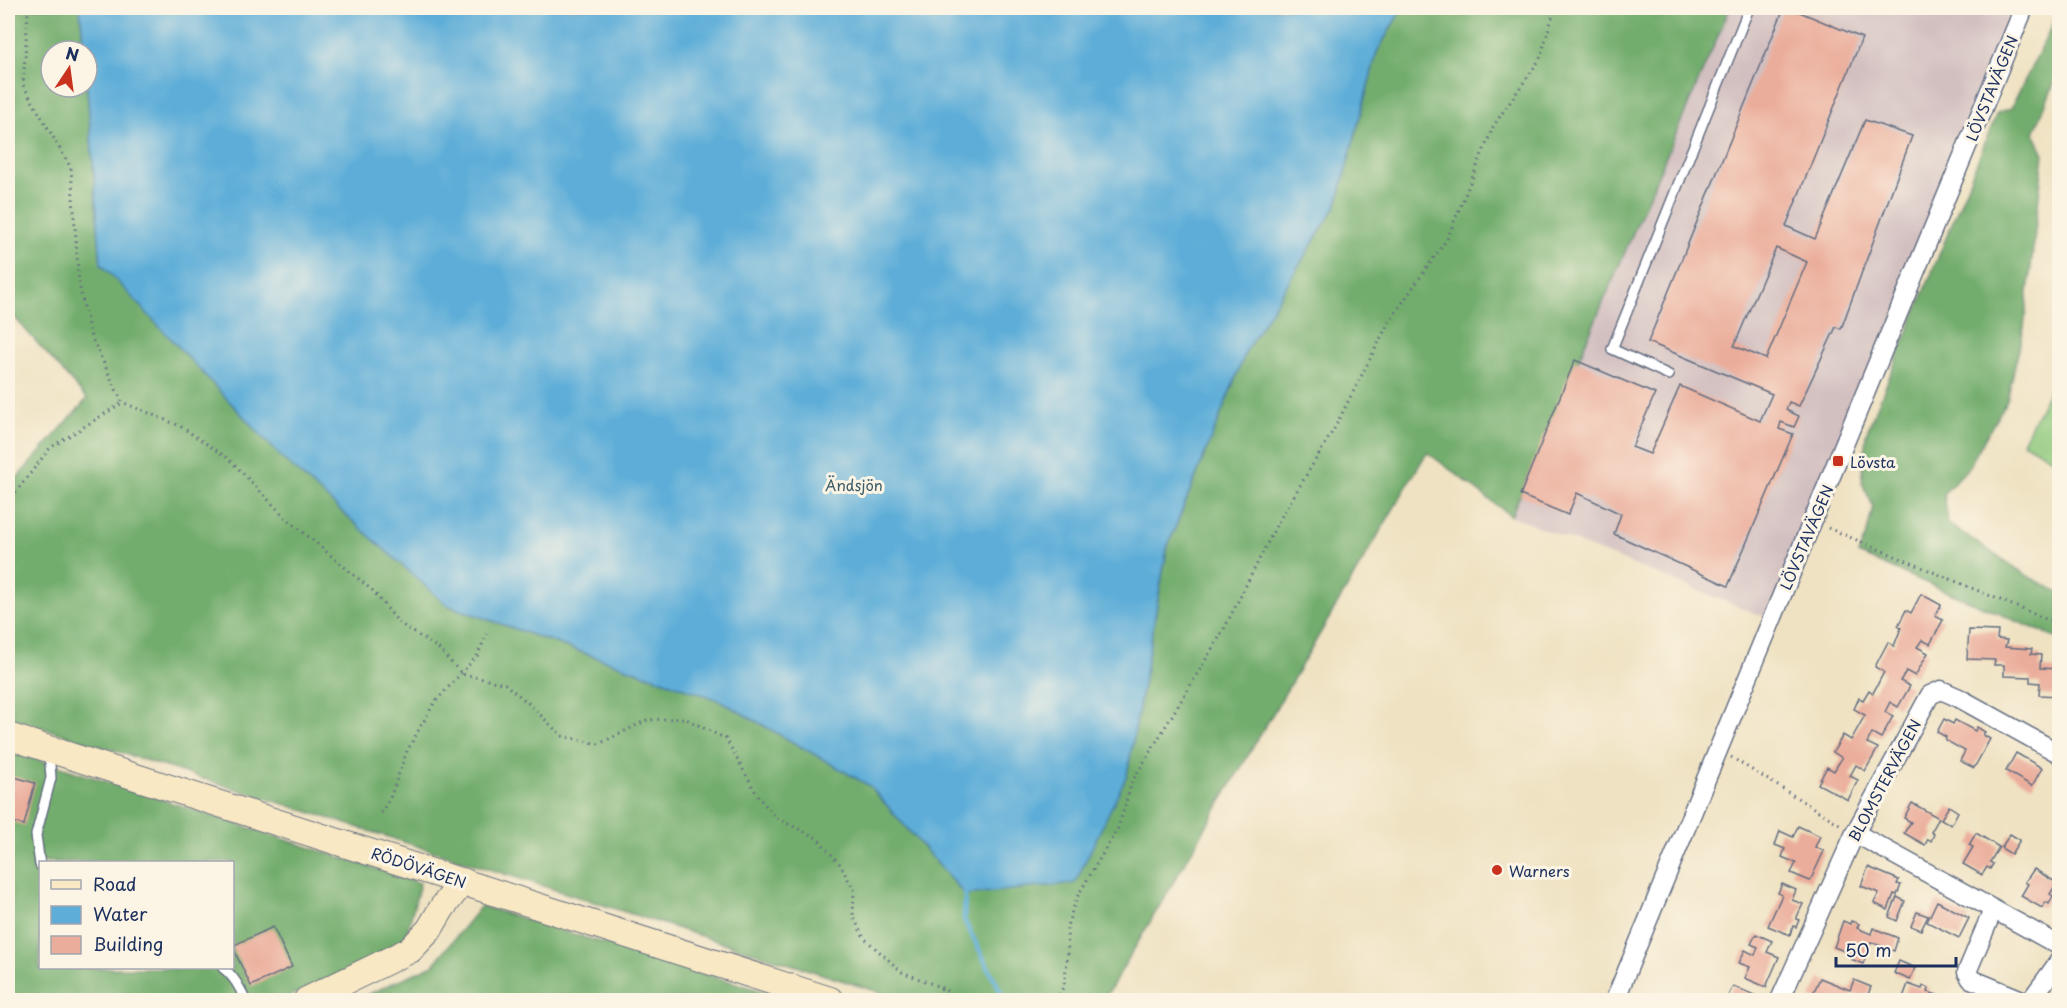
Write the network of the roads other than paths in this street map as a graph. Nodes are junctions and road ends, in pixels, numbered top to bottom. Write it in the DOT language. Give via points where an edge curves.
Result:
graph roads {
  1 [pos="1749,8"];
  2 [pos="2024,8"];
  3 [pos="1669,375"];
  4 [pos="8,736"];
  5 [pos="48,749"];
  6 [pos="2060,754"];
  7 [pos="1855,833"];
  8 [pos="39,861"];
  9 [pos="463,881"];
  10 [pos="1993,910"];
  11 [pos="2060,946"];
  12 [pos="2060,960"];
  13 [pos="226,969"];
  14 [pos="245,1000"];
  15 [pos="307,1000"];
  16 [pos="830,1000"];
  17 [pos="1615,1000"];
  18 [pos="1780,1000"];
  19 [pos="2022,1000"];
  20 [pos="2031,1000"];
  1 -- 3 [label="lane" via="1612,349"];
  2 -- 17 [label="street, LÖVSTAVÄGEN"];
  4 -- 5 [label="main road, RÖDÖVÄGEN"];
  5 -- 8 [label="lane" via="51,778 36,835"];
  5 -- 9 [label="main road, RÖDÖVÄGEN"];
  6 -- 7 [label="street, BLOMSTERVÄGEN" via="1941,690 1930,695"];
  7 -- 10 [label="street"];
  7 -- 18 [label="street, BLOMSTERVÄGEN"];
  9 -- 15 [label="main road" via="410,950"];
  9 -- 16 [label="main road, RÖDÖVÄGEN"];
  10 -- 11 [label="street"];
  10 -- 19 [label="street" via="1967,972 1971,979"];
  12 -- 20 [label="street"];
  13 -- 14 [label="lane"];
}
